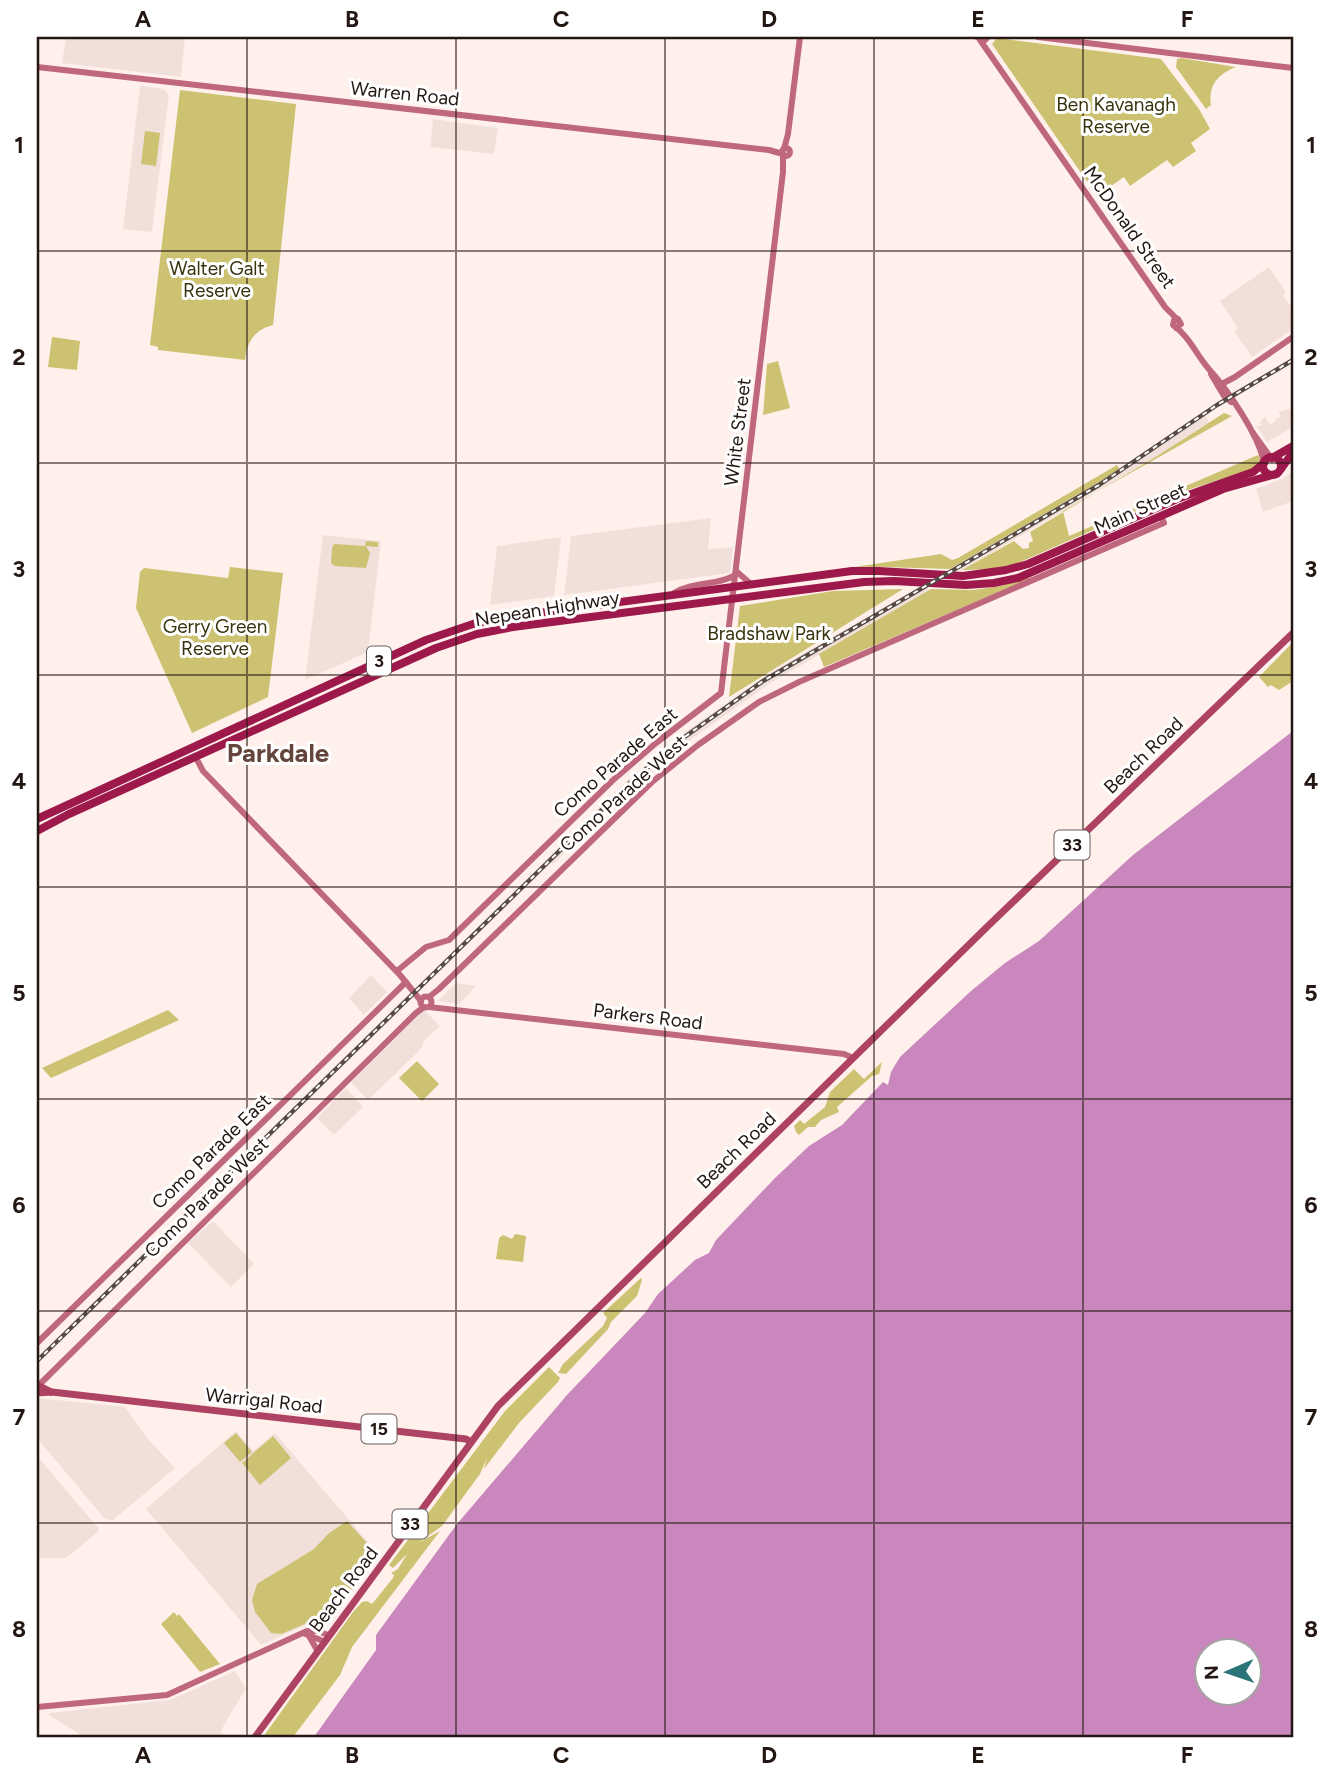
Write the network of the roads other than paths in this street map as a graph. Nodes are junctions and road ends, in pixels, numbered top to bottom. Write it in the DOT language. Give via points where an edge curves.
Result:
graph roads {
  1 [pos="800,37"];
  2 [pos="1038,37"];
  3 [pos="985,38"];
  4 [pos="37,67"];
  5 [pos="1293,68"];
  6 [pos="785,152"];
  7 [pos="1293,337"];
  8 [pos="1221,387"];
  9 [pos="1293,446"];
  10 [pos="1293,452"];
  11 [pos="1268,460"];
  12 [pos="1277,473"];
  13 [pos="1154,508"];
  14 [pos="1160,521"];
  15 [pos="1082,546"];
  16 [pos="1017,567"];
  17 [pos="736,573"];
  18 [pos="1018,578"];
  19 [pos="751,585"];
  20 [pos="734,587"];
  21 [pos="1009,591"];
  22 [pos="697,592"];
  23 [pos="671,595"];
  24 [pos="732,598"];
  25 [pos="698,603"];
  26 [pos="560,610"];
  27 [pos="540,612"];
  28 [pos="574,619"];
  29 [pos="558,621"];
  30 [pos="1293,633"];
  31 [pos="717,697"];
  32 [pos="191,747"];
  33 [pos="195,756"];
  34 [pos="37,819"];
  35 [pos="37,831"];
  36 [pos="398,973"];
  37 [pos="406,982"];
  38 [pos="428,1002"];
  39 [pos="853,1058"];
  40 [pos="37,1343"];
  41 [pos="37,1387"];
  42 [pos="471,1442"];
  43 [pos="306,1634"];
  44 [pos="326,1638"];
  45 [pos="317,1650"];
  46 [pos="37,1707"];
  47 [pos="254,1737"];
  1 -- 6 [label="street, White Street"];
  2 -- 5 [label="street"];
  3 -- 8 [label="street, McDonald Street" via="997,62"];
  4 -- 6 [label="street, Warren Road"];
  6 -- 17 [label="street, White Street"];
  7 -- 8 [label="street"];
  8 -- 11 [label="street, McDonald Street"];
  9 -- 11 [label="highway, Main Street / 3"];
  10 -- 12 [label="highway"];
  11 -- 12 [label="highway" via="1266,472"];
  11 -- 12 [label="highway" via="1280,461"];
  11 -- 13 [label="highway, Main Street / 3" via="1253,472"];
  12 -- 14 [label="highway, Main Street / 3" via="1225,488"];
  13 -- 14 [label="highway"];
  13 -- 15 [label="highway, Main Street / 3"];
  14 -- 15 [label="highway, Main Street / 3"];
  14 -- 21 [label="street, Main Street"];
  15 -- 16 [label="highway, Main Street / 3"];
  15 -- 18 [label="highway, Main Street / 3"];
  16 -- 19 [label="highway, Nepean Highway / 3" via="963,576 852,572"];
  17 -- 19 [label="street"];
  17 -- 20 [label="street, White Street"];
  17 -- 23 [label="street"];
  18 -- 24 [label="highway, Nepean Highway / 3" via="966,585 864,582"];
  19 -- 20 [label="highway, Nepean Highway / 3"];
  20 -- 22 [label="highway, Nepean Highway / 3"];
  20 -- 24 [label="street, White Street"];
  21 -- 38 [label="street, Como Parade West" via="799,682 740,715 652,782"];
  22 -- 23 [label="highway, Nepean Highway / 3"];
  22 -- 25 [label="highway"];
  23 -- 26 [label="highway, Nepean Highway / 3"];
  24 -- 25 [label="highway, Nepean Highway / 3"];
  24 -- 31 [label="street, White Street" via="722,691"];
  25 -- 28 [label="highway, Nepean Highway / 3"];
  26 -- 27 [label="highway, Nepean Highway / 3"];
  26 -- 28 [label="highway"];
  27 -- 29 [label="highway"];
  27 -- 32 [label="highway, Nepean Highway / 3" via="449,631"];
  28 -- 29 [label="highway, Nepean Highway / 3"];
  29 -- 33 [label="highway, Nepean Highway / 3" via="493,630 446,643"];
  30 -- 39 [label="main road, Beach Road / 33"];
  31 -- 36 [label="street, Como Parade East" via="612,781 449,940 426,947"];
  32 -- 33 [label="highway"];
  32 -- 34 [label="highway, Nepean Highway / 3"];
  33 -- 35 [label="highway, Nepean Highway / 3"];
  33 -- 36 [label="street" via="211,780"];
  36 -- 37 [label="street"];
  37 -- 38 [label="street"];
  37 -- 40 [label="street, Como Parade East"];
  38 -- 39 [label="street, Parkers Road"];
  38 -- 41 [label="street, Como Parade West"];
  39 -- 42 [label="main road, Beach Road / 33" via="498,1406"];
  41 -- 42 [label="main road, Warrigal Road / 15"];
  42 -- 44 [label="main road, Beach Road / 33"];
  43 -- 44 [label="street" via="313,1630"];
  43 -- 45 [label="street"];
  43 -- 46 [label="street" via="167,1695"];
  44 -- 45 [label="main road, Beach Road / 33"];
  45 -- 47 [label="main road, Beach Road / 33"];
}
